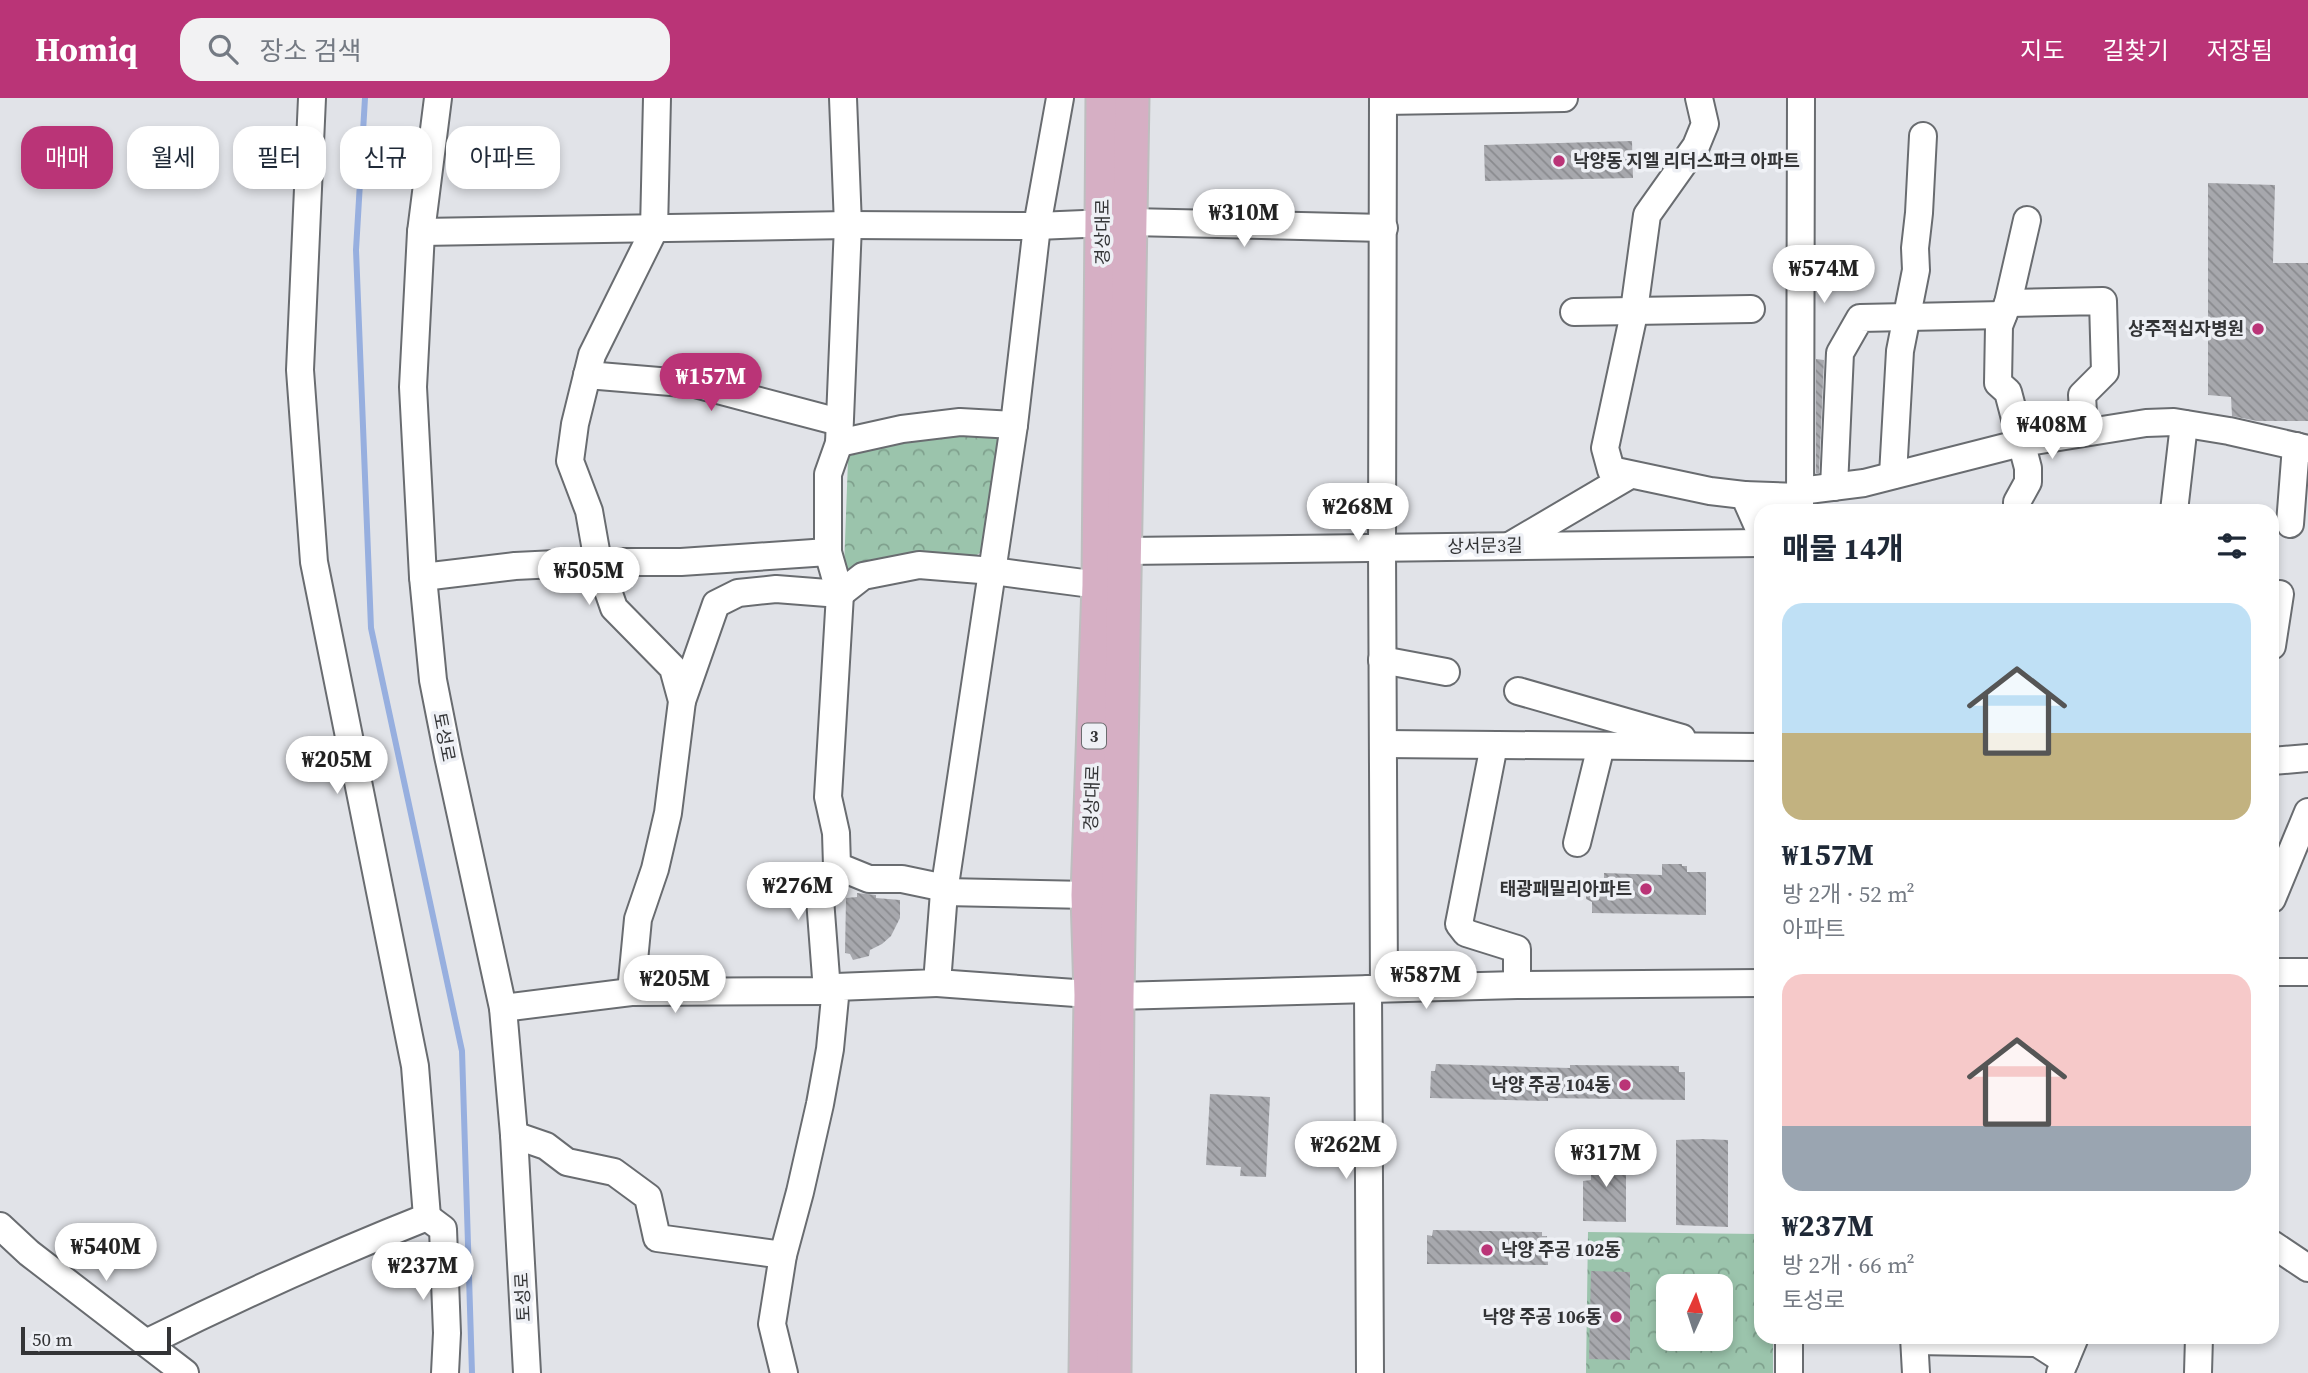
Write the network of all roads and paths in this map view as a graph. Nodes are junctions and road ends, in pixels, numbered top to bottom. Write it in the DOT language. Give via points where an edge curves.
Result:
graph roads {
  1 [pos="312,98"];
  2 [pos="438,98"];
  3 [pos="657,98"];
  4 [pos="843,98"];
  5 [pos="1060,98"];
  6 [pos="1102,98"];
  7 [pos="1132,98"];
  8 [pos="1564,98"];
  9 [pos="1699,98"];
  10 [pos="1801,98"];
  11 [pos="1384,100"];
  12 [pos="1923,136"];
  13 [pos="2027,220"];
  14 [pos="1117,223"];
  15 [pos="848,225"];
  16 [pos="1037,226"];
  17 [pos="1384,228"];
  18 [pos="654,230"];
  19 [pos="421,232"];
  20 [pos="1751,309"];
  21 [pos="2005,309"];
  22 [pos="1574,313"];
  23 [pos="1634,313"];
  24 [pos="1906,317"];
  25 [pos="587,375"];
  26 [pos="2185,424"];
  27 [pos="1014,425"];
  28 [pos="2084,432"];
  29 [pos="839,433"];
  30 [pos="2021,443"];
  31 [pos="2302,448"];
  32 [pos="1630,475"];
  33 [pos="1893,475"];
  34 [pos="1833,487"];
  35 [pos="1744,495"];
  36 [pos="1800,500"];
  37 [pos="2017,504"];
  38 [pos="2175,504"];
  39 [pos="1754,518"];
  40 [pos="2290,524"];
  41 [pos="1754,543"];
  42 [pos="1510,546"];
  43 [pos="1382,547"];
  44 [pos="1126,551"];
  45 [pos="828,552"];
  46 [pos="598,562"];
  47 [pos="993,571"];
  48 [pos="424,577"];
  49 [pos="1099,585"];
  50 [pos="840,594"];
  51 [pos="2280,594"];
  52 [pos="2279,600"];
  53 [pos="1382,660"];
  54 [pos="1446,672"];
  55 [pos="1518,691"];
  56 [pos="682,701"];
  57 [pos="1383,744"];
  58 [pos="1493,745"];
  59 [pos="1601,746"];
  60 [pos="1713,747"];
  61 [pos="1754,747"];
  62 [pos="2308,758"];
  63 [pos="2279,760"];
  64 [pos="2308,812"];
  65 [pos="1577,843"];
  66 [pos="837,866"];
  67 [pos="2279,882"];
  68 [pos="944,890"];
  69 [pos="1088,895"];
  70 [pos="2279,972"];
  71 [pos="2308,972"];
  72 [pos="937,983"];
  73 [pos="1754,983"];
  74 [pos="1517,985"];
  75 [pos="831,989"];
  76 [pos="1376,989"];
  77 [pos="631,992"];
  78 [pos="1104,996"];
  79 [pos="503,1008"];
  80 [pos="514,1135"];
  81 [pos="427,1217"];
  82 [pos="0,1226"];
  83 [pos="2279,1249"];
  84 [pos="783,1255"];
  85 [pos="2308,1268"];
  86 [pos="146,1343"];
  87 [pos="1789,1344"];
  88 [pos="1915,1344"];
  89 [pos="2038,1344"];
  90 [pos="2199,1344"];
  91 [pos="2066,1357"];
  92 [pos="185,1373"];
  93 [pos="445,1373"];
  94 [pos="527,1373"];
  95 [pos="783,1373"];
  96 [pos="1086,1373"];
  97 [pos="1114,1373"];
  98 [pos="1370,1373"];
  99 [pos="1789,1373"];
  100 [pos="1916,1373"];
  101 [pos="2199,1373"];
  1 -- 81 [label="street" via="300,370 314,562 415,1066"];
  2 -- 19 [label="street, 토성로"];
  3 -- 18 [label="street"];
  4 -- 15 [label="street"];
  5 -- 16 [label="street"];
  6 -- 14 [label="main road, 경상대로 / 3"];
  7 -- 14 [label="main road, 경상대로 / 3"];
  8 -- 11 [label="street"];
  9 -- 23 [label="street" via="1705,124 1696,146 1647,215"];
  10 -- 36 [label="street"];
  11 -- 17 [label="street"];
  12 -- 24 [label="street" via="1916,270"];
  13 -- 21 [label="street"];
  14 -- 16 [label="street"];
  14 -- 17 [label="street"];
  14 -- 44 [label="main road, 경상대로 / 3"];
  14 -- 49 [label="main road, 경상대로 / 3"];
  15 -- 16 [label="street"];
  15 -- 18 [label="street"];
  15 -- 29 [label="street"];
  16 -- 27 [label="street"];
  17 -- 43 [label="street"];
  18 -- 19 [label="street"];
  18 -- 25 [label="street" via="592,355"];
  19 -- 48 [label="street, 토성로" via="413,387"];
  20 -- 23 [label="street"];
  21 -- 24 [label="street"];
  21 -- 28 [label="street" via="2103,301 2105,372 2082,395"];
  21 -- 30 [label="street" via="1998,326 1998,383 2008,392"];
  22 -- 23 [label="street"];
  23 -- 32 [label="street" via="1605,448 1611,470"];
  24 -- 33 [label="street"];
  24 -- 34 [label="street" via="1860,318 1840,353"];
  25 -- 29 [label="street" via="695,384"];
  25 -- 46 [label="street" via="570,461 589,511"];
  26 -- 28 [label="street" via="2146,423"];
  26 -- 31 [label="street"];
  26 -- 38 [label="street"];
  27 -- 29 [label="street" via="960,422"];
  27 -- 47 [label="street"];
  28 -- 30 [label="street"];
  29 -- 45 [label="street" via="828,474"];
  30 -- 33 [label="street"];
  30 -- 37 [label="street" via="2028,482"];
  31 -- 40 [label="street"];
  32 -- 35 [label="street"];
  32 -- 42 [label="street"];
  33 -- 34 [label="street"];
  34 -- 36 [label="street"];
  35 -- 36 [label="street"];
  35 -- 39 [label="street"];
  41 -- 42 [label="street, 상서문3길"];
  42 -- 43 [label="street, 상서문3길"];
  43 -- 44 [label="street, 상서문3길"];
  43 -- 53 [label="street"];
  44 -- 78 [label="main road, 경상대로 / 3"];
  45 -- 46 [label="street" via="681,562"];
  45 -- 50 [label="street"];
  46 -- 48 [label="street"];
  46 -- 56 [label="street" via="614,608 673,668"];
  47 -- 49 [label="street"];
  47 -- 50 [label="street" via="919,565 863,576"];
  47 -- 68 [label="street"];
  48 -- 79 [label="street, 토성로" via="433,680"];
  49 -- 69 [label="main road, 경상대로 / 3"];
  50 -- 56 [label="street" via="776,589 738,593 716,604"];
  50 -- 66 [label="street" via="828,797"];
  51 -- 52 [label="street"];
  53 -- 54 [label="street"];
  53 -- 57 [label="street"];
  55 -- 60 [label="street"];
  56 -- 77 [label="street" via="668,813 638,919"];
  57 -- 58 [label="street"];
  57 -- 76 [label="street"];
  58 -- 59 [label="street"];
  58 -- 74 [label="street" via="1460,924 1466,933 1517,948"];
  59 -- 60 [label="street"];
  59 -- 65 [label="street"];
  60 -- 61 [label="street"];
  62 -- 63 [label="street"];
  64 -- 67 [label="street"];
  66 -- 68 [label="street" via="869,878 902,879"];
  66 -- 75 [label="street" via="820,899"];
  68 -- 69 [label="street"];
  68 -- 72 [label="street"];
  69 -- 78 [label="main road, 경상대로 / 3"];
  70 -- 71 [label="street"];
  72 -- 75 [label="street"];
  72 -- 78 [label="street"];
  73 -- 74 [label="street"];
  74 -- 76 [label="street"];
  75 -- 77 [label="street"];
  75 -- 84 [label="street" via="830,1049"];
  76 -- 78 [label="street"];
  76 -- 98 [label="street"];
  77 -- 79 [label="street"];
  78 -- 96 [label="main road, 경상대로 / 3"];
  78 -- 97 [label="main road, 경상대로 / 3"];
  79 -- 80 [label="street, 토성로"];
  80 -- 84 [label="street" via="546,1146 566,1162 614,1172 648,1197 657,1238"];
  80 -- 94 [label="street, 토성로"];
  81 -- 86 [label="street" via="334,1254"];
  81 -- 93 [label="street" via="443,1229"];
  82 -- 86 [label="street"];
  83 -- 85 [label="street"];
  84 -- 95 [label="street" via="772,1324"];
  86 -- 92 [label="street"];
  87 -- 99 [label="street"];
  88 -- 100 [label="street"];
  89 -- 91 [label="street"];
  90 -- 101 [label="street"];
}
